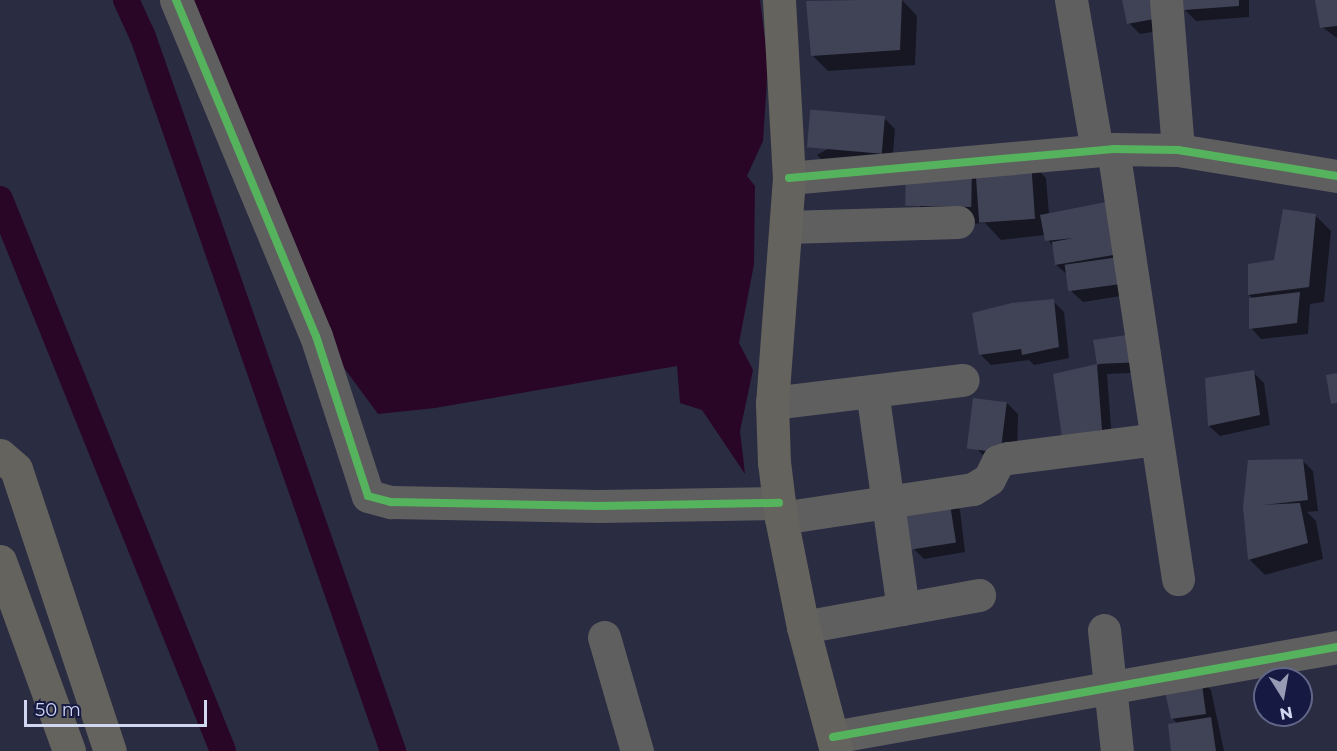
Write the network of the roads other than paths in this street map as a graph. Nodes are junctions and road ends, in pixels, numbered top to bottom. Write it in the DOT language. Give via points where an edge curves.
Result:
graph roads {
  1 [pos="176,0"];
  2 [pos="779,0"];
  3 [pos="1071,0"];
  4 [pos="1166,0"];
  5 [pos="1105,150"];
  6 [pos="1178,150"];
  7 [pos="1337,176"];
  8 [pos="789,178"];
  9 [pos="958,222"];
  10 [pos="786,226"];
  11 [pos="963,380"];
  12 [pos="872,391"];
  13 [pos="772,403"];
  14 [pos="0,432"];
  15 [pos="1156,439"];
  16 [pos="8,462"];
  17 [pos="885,501"];
  18 [pos="780,511"];
  19 [pos="0,561"];
  20 [pos="1178,579"];
  21 [pos="979,595"];
  22 [pos="903,609"];
  23 [pos="803,627"];
  24 [pos="1104,630"];
  25 [pos="604,637"];
  26 [pos="1337,647"];
  27 [pos="1111,687"];
  28 [pos="834,744"];
  29 [pos="69,751"];
  30 [pos="110,751"];
  31 [pos="637,751"];
  32 [pos="1117,751"];
  1 -- 18 [label="street" via="312,326 368,496 391,502"];
  2 -- 8 [label="main road"];
  3 -- 5 [label="street"];
  4 -- 6 [label="street"];
  5 -- 6 [label="street"];
  5 -- 8 [label="street"];
  5 -- 15 [label="street"];
  6 -- 7 [label="street"];
  8 -- 10 [label="main road"];
  9 -- 10 [label="street"];
  10 -- 13 [label="main road"];
  11 -- 12 [label="street"];
  12 -- 13 [label="street"];
  12 -- 17 [label="street"];
  13 -- 18 [label="main road"];
  14 -- 16 [label="main road"];
  15 -- 17 [label="street" via="1008,458 998,461 982,486"];
  15 -- 20 [label="street"];
  16 -- 30 [label="main road"];
  17 -- 18 [label="street"];
  17 -- 22 [label="street"];
  18 -- 23 [label="main road"];
  19 -- 29 [label="main road"];
  21 -- 22 [label="street"];
  22 -- 23 [label="street"];
  23 -- 28 [label="main road"];
  24 -- 27 [label="street"];
  25 -- 31 [label="street"];
  26 -- 27 [label="street"];
  27 -- 28 [label="street"];
  27 -- 32 [label="street"];
}
